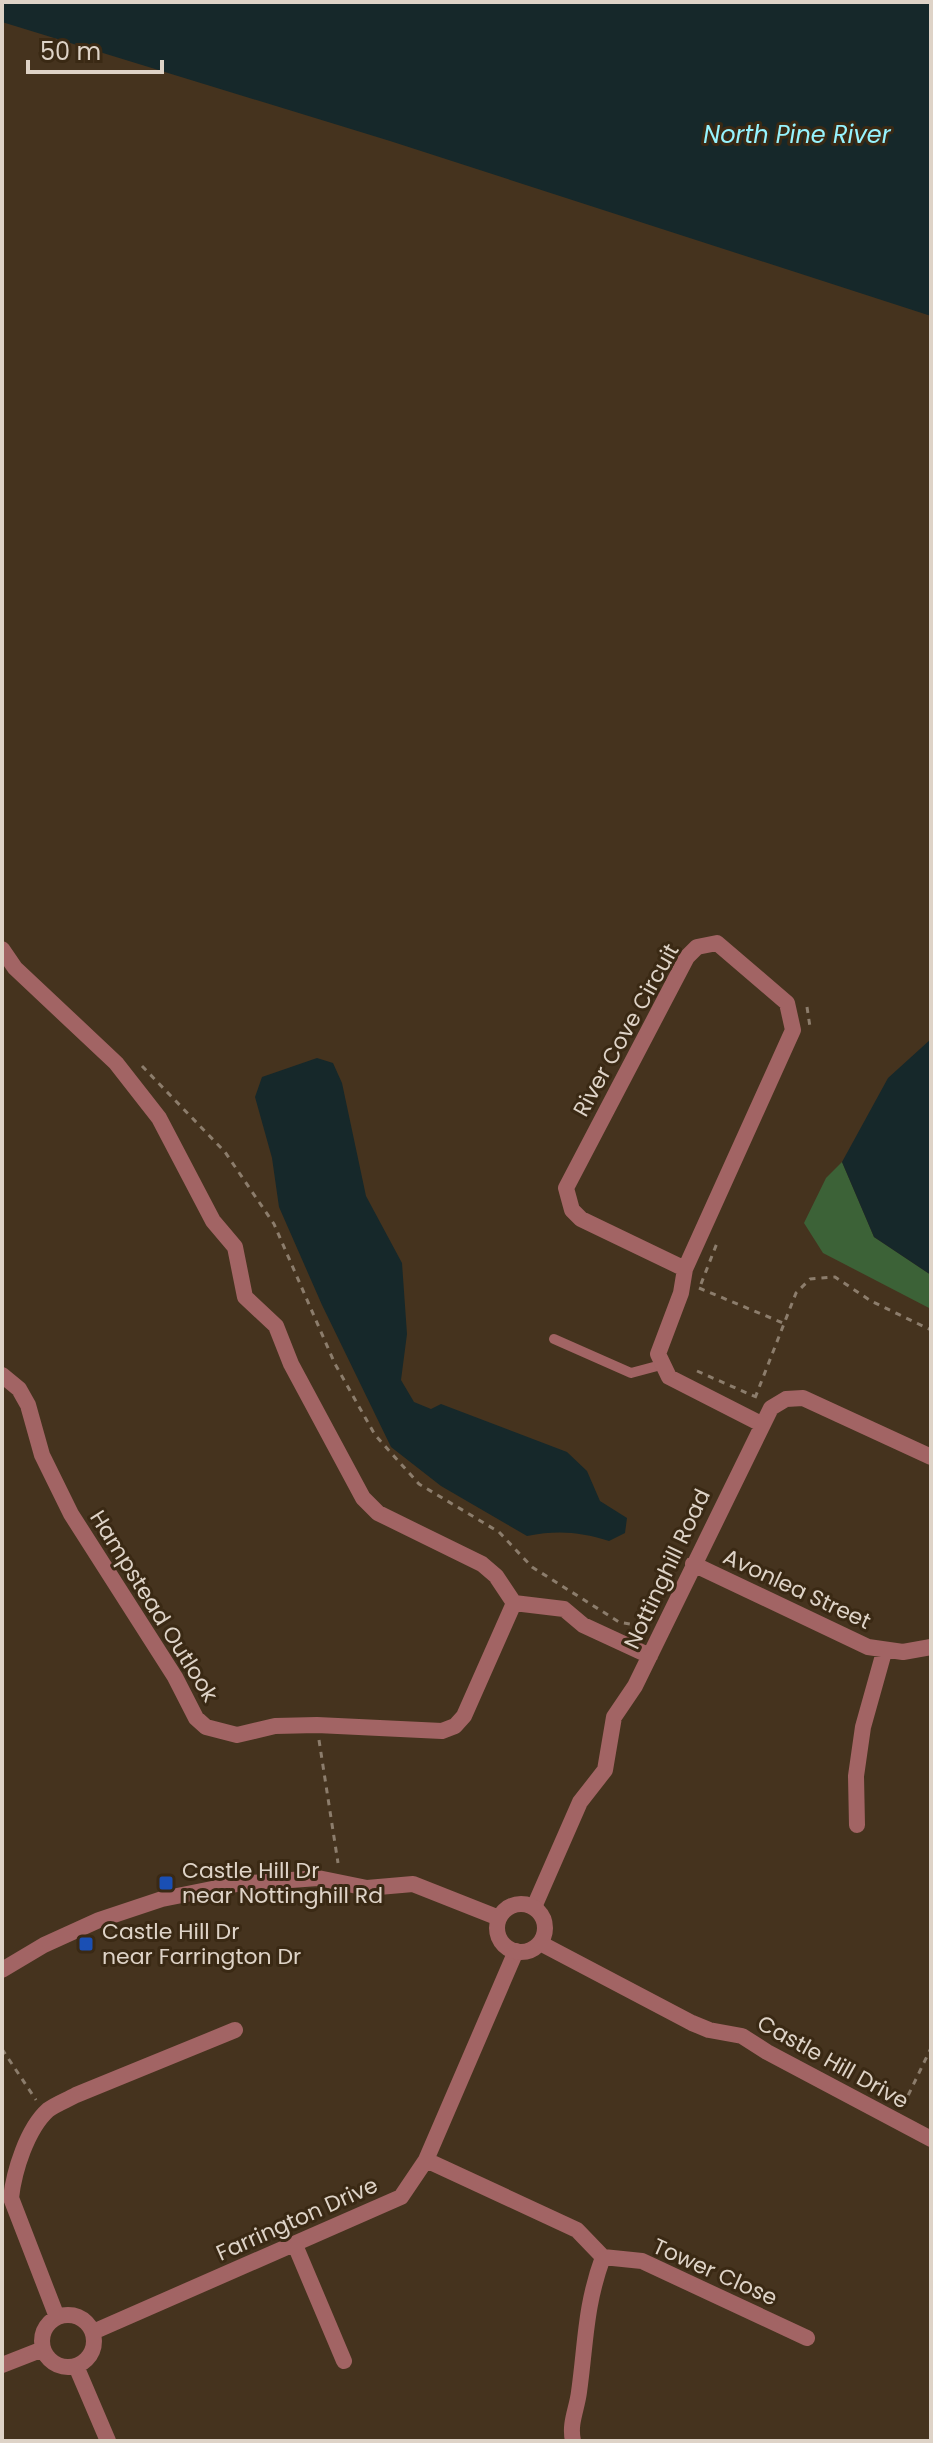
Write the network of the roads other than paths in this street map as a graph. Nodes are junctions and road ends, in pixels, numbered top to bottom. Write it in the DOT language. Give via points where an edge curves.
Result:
graph roads {
  1 [pos="2,949"];
  2 [pos="685,1269"];
  3 [pos="554,1339"];
  4 [pos="661,1365"];
  5 [pos="2,1375"];
  6 [pos="761,1424"];
  7 [pos="931,1457"];
  8 [pos="693,1564"];
  9 [pos="514,1603"];
  10 [pos="931,1647"];
  11 [pos="884,1652"];
  12 [pos="650,1656"];
  13 [pos="857,1825"];
  14 [pos="534,1907"];
  15 [pos="499,1918"];
  16 [pos="540,1943"];
  17 [pos="516,1951"];
  18 [pos="2,1970"];
  19 [pos="235,2030"];
  20 [pos="931,2139"];
  21 [pos="426,2160"];
  22 [pos="295,2245"];
  23 [pos="603,2257"];
  24 [pos="57,2317"];
  25 [pos="93,2332"];
  26 [pos="807,2338"];
  27 [pos="43,2349"];
  28 [pos="344,2361"];
  29 [pos="2,2365"];
  30 [pos="76,2366"];
  31 [pos="108,2441"];
  32 [pos="573,2441"];
  1 -- 9 [label="street" via="15,968 116,1063 159,1118 213,1221 235,1247 245,1297 276,1326 363,1498 378,1513 482,1564"];
  2 -- 2 [label="street, River Cove Circuit" via="793,1030 787,1003 717,943 697,947 687,957 566,1188 572,1210 581,1219"];
  2 -- 4 [label="street, River Cove Circuit" via="658,1354"];
  3 -- 4 [label="lane" via="631,1373"];
  4 -- 6 [label="street" via="669,1377"];
  5 -- 9 [label="street, Hampstead Outlook" via="28,1405 42,1455 71,1514 196,1718 220,1733 317,1725 430,1733 455,1726"];
  6 -- 7 [label="street, Nottinghill Road" via="771,1408 786,1399 803,1398"];
  6 -- 8 [label="street, Nottinghill Road"];
  8 -- 11 [label="street, Avonlea Street"];
  8 -- 12 [label="street, Nottinghill Road"];
  9 -- 12 [label="street" via="564,1609 583,1625"];
  10 -- 11 [label="street, Avonlea Street"];
  11 -- 13 [label="street" via="863,1727"];
  12 -- 14 [label="street, Nottinghill Road" via="614,1717 605,1770 580,1802"];
  14 -- 15 [label="street" via="510,1907"];
  14 -- 16 [label="street" via="544,1920"];
  15 -- 17 [label="street" via="500,1939"];
  15 -- 18 [label="street" via="413,1884 367,1888 290,1879 237,1884 162,1899 99,1920"];
  16 -- 17 [label="street" via="529,1951"];
  16 -- 20 [label="street, Castle Hill Drive" via="692,2023 756,2042"];
  17 -- 21 [label="street, Farrington Drive"];
  19 -- 24 [label="street" via="76,2095 45,2113 27,2145 11,2198"];
  21 -- 22 [label="street, Farrington Drive" via="401,2197"];
  21 -- 23 [label="street" via="577,2230"];
  22 -- 25 [label="street, Farrington Drive"];
  22 -- 28 [label="street"];
  23 -- 26 [label="street, Tower Close" via="642,2261"];
  23 -- 32 [label="street" via="584,2328"];
  24 -- 25 [label="street" via="78,2317"];
  24 -- 27 [label="street" via="44,2330"];
  25 -- 30 [label="street" via="92,2352"];
  27 -- 29 [label="street"];
  27 -- 30 [label="street" via="60,2366"];
  30 -- 31 [label="street"];
}
